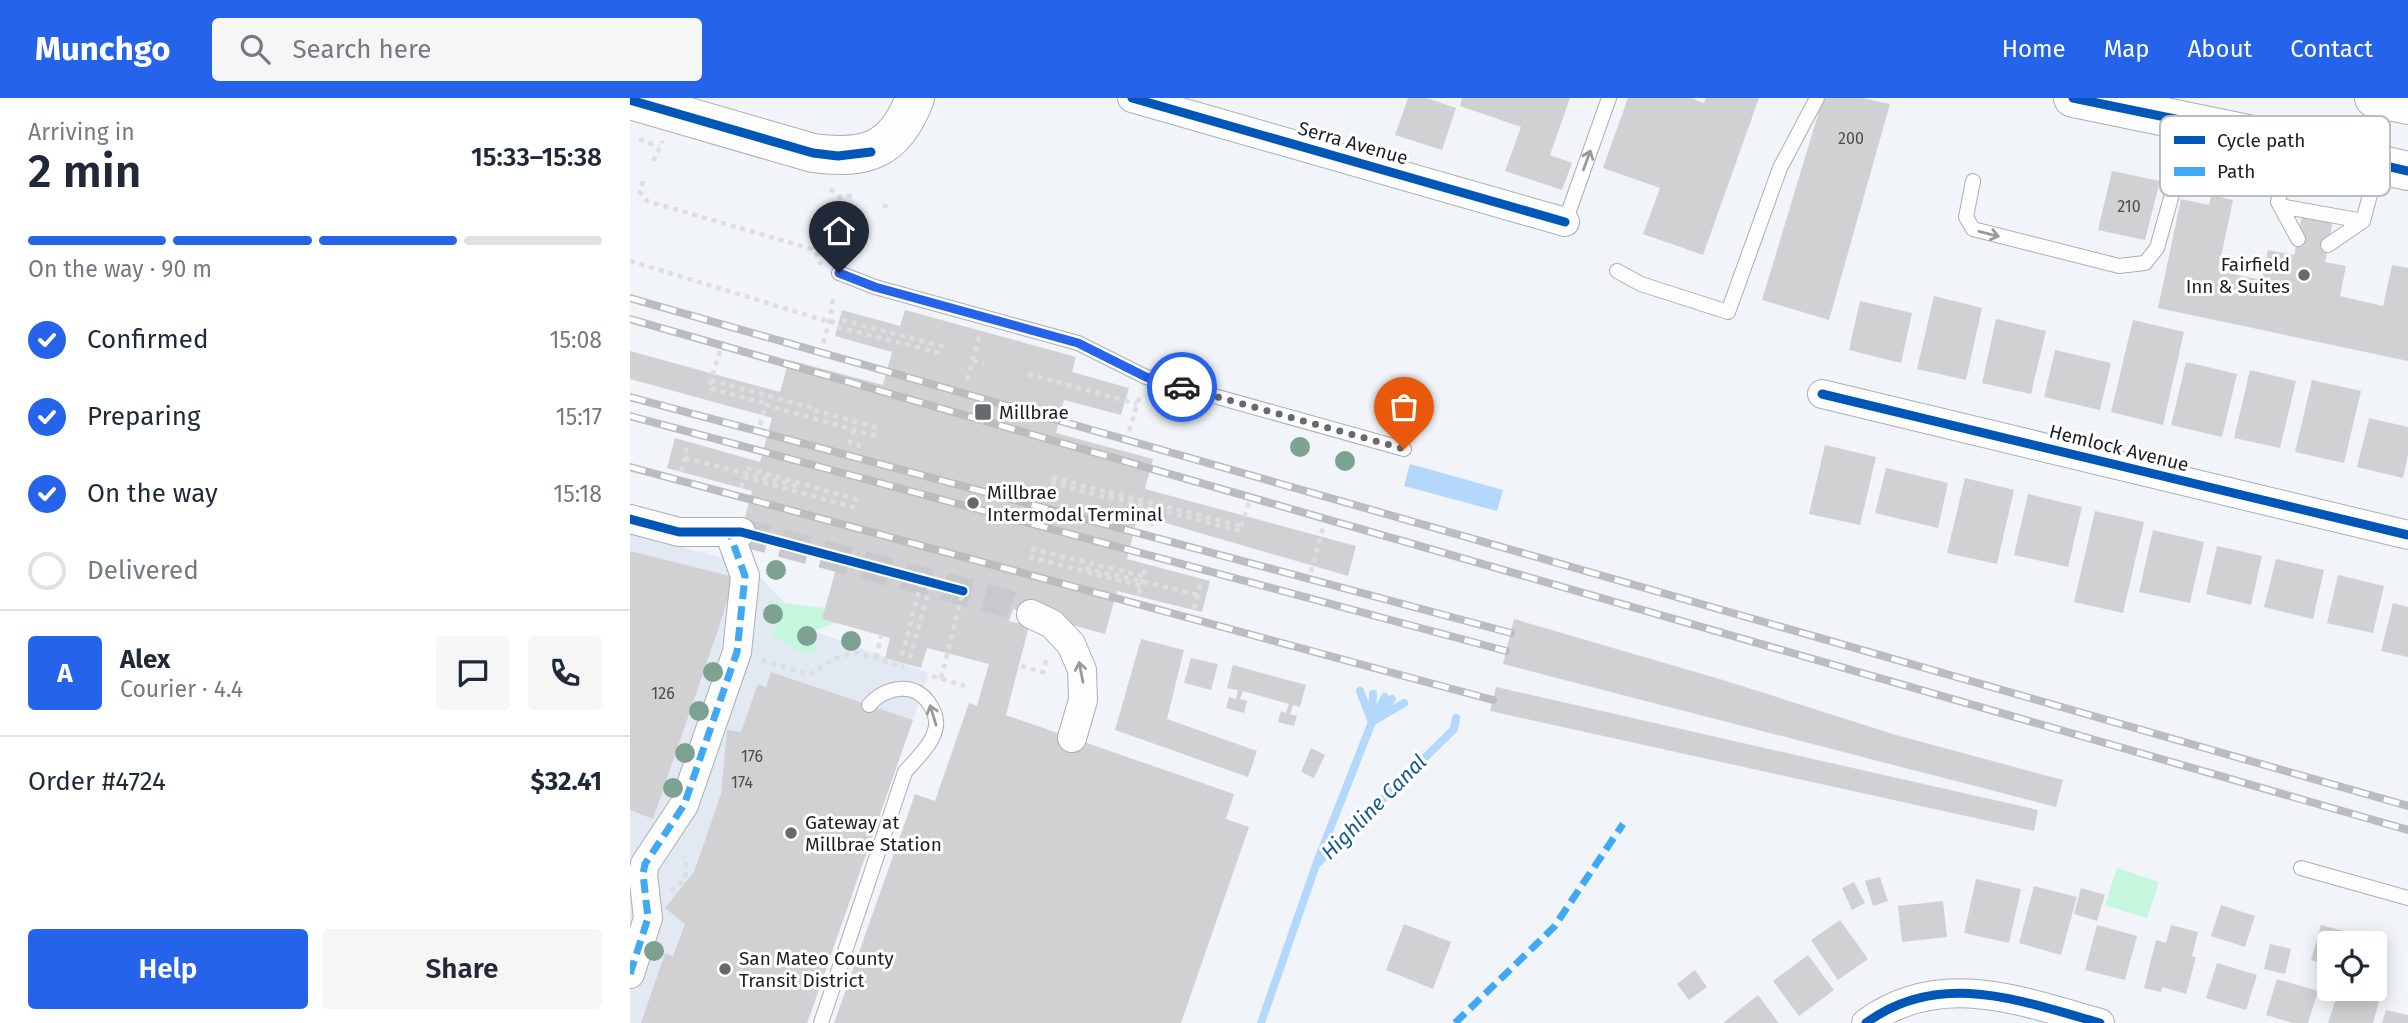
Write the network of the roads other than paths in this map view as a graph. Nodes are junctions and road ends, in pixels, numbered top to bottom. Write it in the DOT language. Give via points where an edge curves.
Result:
graph roads {
  1 [pos="915,98"];
  2 [pos="1132,98"];
  3 [pos="1609,98"];
  4 [pos="1817,98"];
  5 [pos="2073,98"];
  6 [pos="2374,98"];
  7 [pos="630,100"];
  8 [pos="2408,106"];
  9 [pos="2160,116"];
  10 [pos="1973,181"];
  11 [pos="2172,196"];
  12 [pos="2279,196"];
  13 [pos="2377,196"];
  14 [pos="2280,206"];
  15 [pos="2363,221"];
  16 [pos="1565,222"];
  17 [pos="2298,239"];
  18 [pos="2328,245"];
  19 [pos="1617,271"];
  20 [pos="839,273"];
  21 [pos="1822,394"];
  22 [pos="1404,449"];
  23 [pos="630,519"];
  24 [pos="2408,535"];
  25 [pos="1031,614"];
  26 [pos="869,705"];
  27 [pos="1072,738"];
  28 [pos="2301,867"];
  29 [pos="2408,898"];
  30 [pos="630,974"];
  31 [pos="821,1023"];
  32 [pos="1866,1023"];
  33 [pos="2100,1023"];
  1 -- 7 [label="main road" via="893,137 871,152 838,156 813,153"];
  2 -- 16 [label="street, Serra Avenue"];
  16 -- 3 [label="lane, one-way"];
  4 -- 19 [label="lane" via="1780,168 1728,312 1641,284"];
  5 -- 9 [label="main road"];
  6 -- 8 [label="main road"];
  10 -- 11 [label="lane, one-way" via="1966,217 1973,229 2119,266 2145,263 2157,248"];
  12 -- 14 [label="lane"];
  13 -- 15 [label="lane"];
  14 -- 15 [label="lane"];
  14 -- 17 [label="lane"];
  15 -- 18 [label="lane"];
  20 -- 22 [label="lane" via="1078,343 1146,377"];
  21 -- 24 [label="street, Hemlock Avenue"];
  23 -- 30 [label="street" via="679,532 735,532 745,576 737,652 684,805 645,864 648,918"];
  27 -- 25 [label="street, one-way" via="1083,700 1082,670 1072,644 1052,624"];
  31 -- 26 [label="lane, one-way" via="901,770 930,743 936,727 927,699 906,688 886,691"];
  28 -- 29 [label="lane"];
  32 -- 33 [label="street" via="1915,998 1953,992 1992,995"];
}
